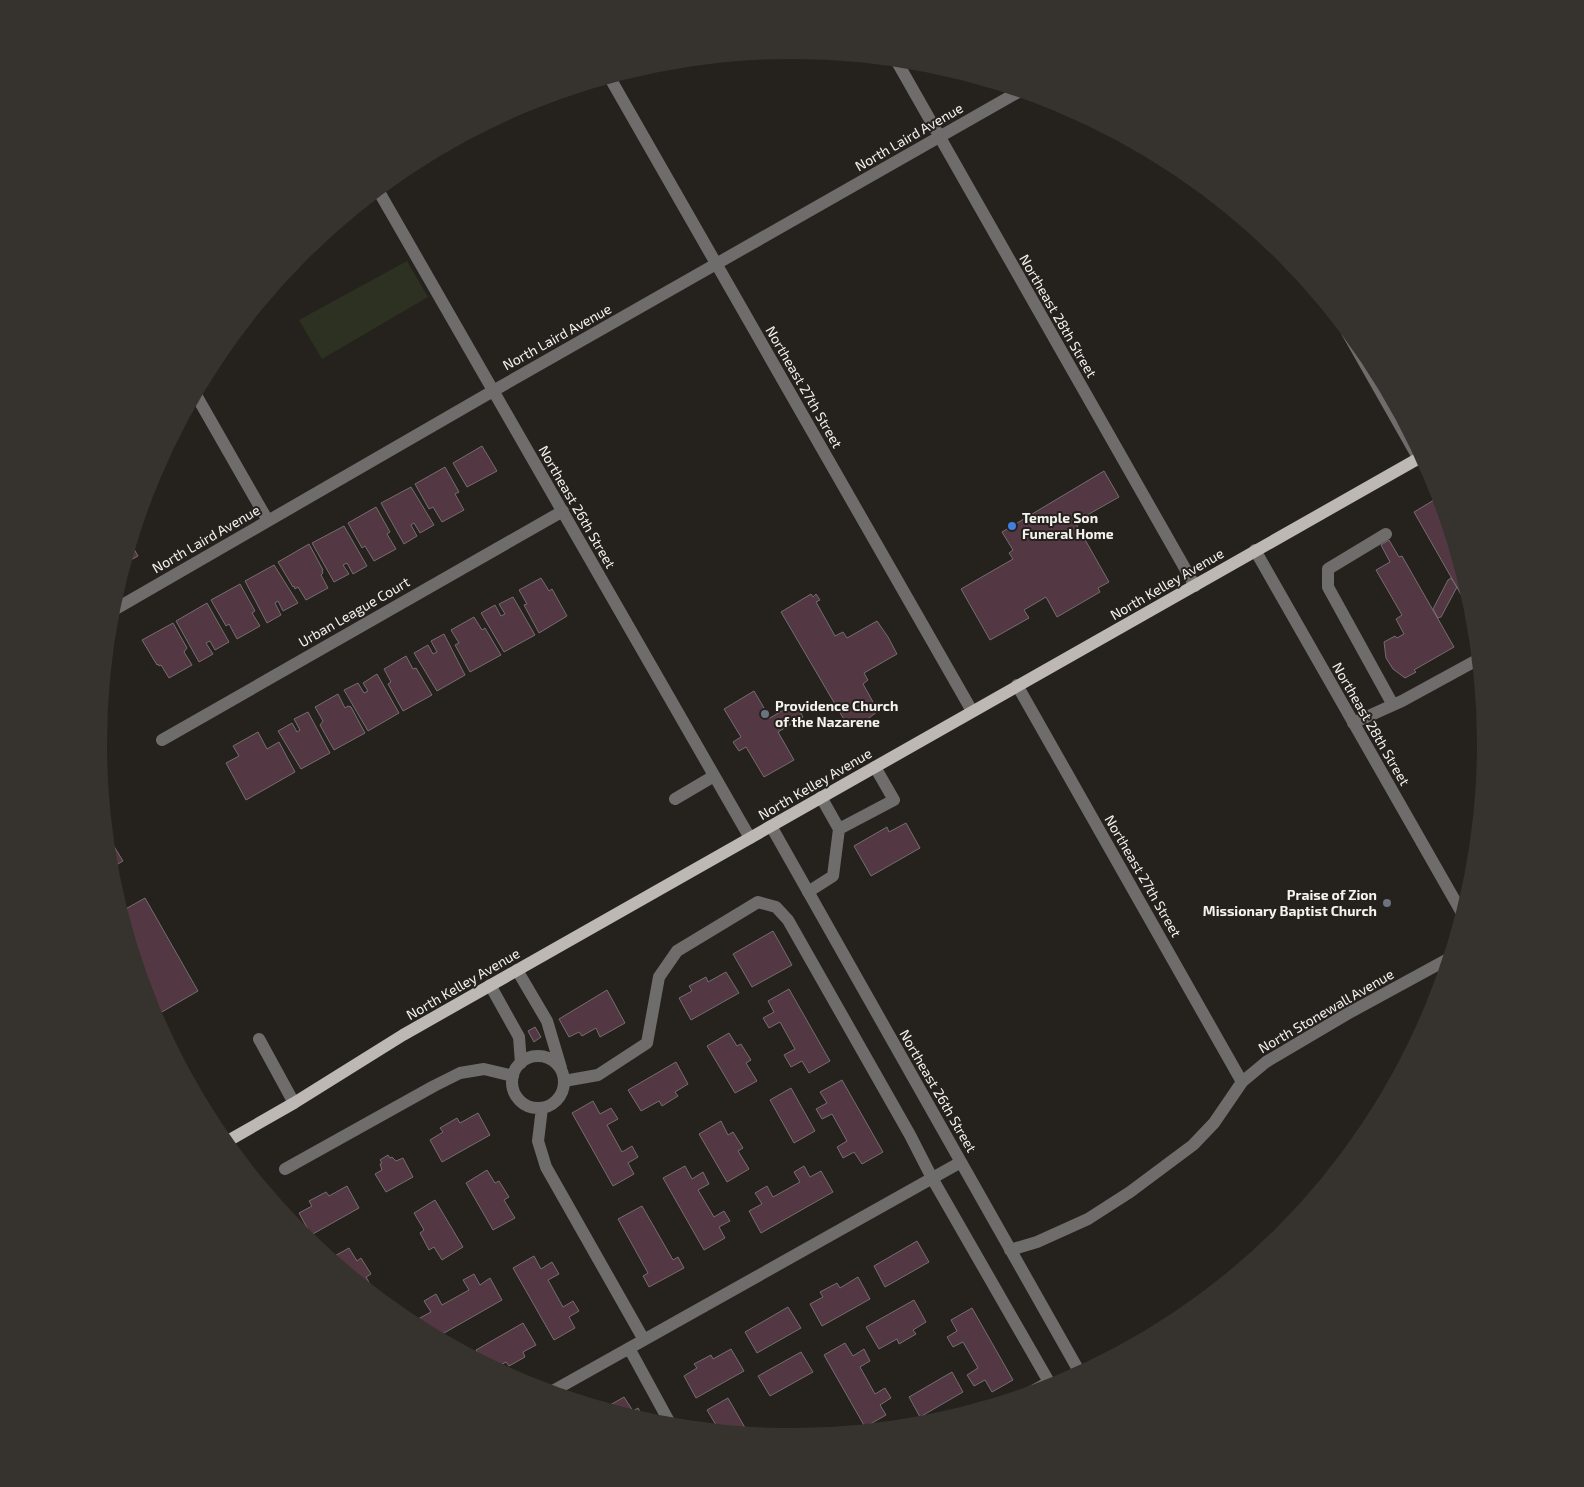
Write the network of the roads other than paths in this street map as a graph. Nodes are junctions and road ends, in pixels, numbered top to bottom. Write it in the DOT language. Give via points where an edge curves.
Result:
graph roads {
  1 [pos="900,68"];
  2 [pos="613,83"];
  3 [pos="1013,95"];
  4 [pos="939,137"];
  5 [pos="381,196"];
  6 [pos="716,264"];
  7 [pos="493,391"];
  8 [pos="199,401"];
  9 [pos="1415,461"];
  10 [pos="563,511"];
  11 [pos="268,521"];
  12 [pos="1386,534"];
  13 [pos="1255,550"];
  14 [pos="1195,586"];
  15 [pos="121,606"];
  16 [pos="1472,663"];
  17 [pos="1017,685"];
  18 [pos="1393,705"];
  19 [pos="972,711"];
  20 [pos="1353,722"];
  21 [pos="162,740"];
  22 [pos="875,767"];
  23 [pos="714,776"];
  24 [pos="821,797"];
  25 [pos="675,799"];
  26 [pos="770,826"];
  27 [pos="839,829"];
  28 [pos="750,838"];
  29 [pos="808,892"];
  30 [pos="1457,904"];
  31 [pos="1440,963"];
  32 [pos="517,970"];
  33 [pos="490,986"];
  34 [pos="258,1039"];
  35 [pos="521,1063"];
  36 [pos="513,1076"];
  37 [pos="563,1076"];
  38 [pos="1242,1082"];
  39 [pos="294,1103"];
  40 [pos="542,1108"];
  41 [pos="233,1138"];
  42 [pos="961,1162"];
  43 [pos="285,1169"];
  44 [pos="932,1178"];
  45 [pos="1010,1250"];
  46 [pos="644,1340"];
  47 [pos="629,1348"];
  48 [pos="1076,1366"];
  49 [pos="1047,1379"];
  50 [pos="559,1387"];
  51 [pos="666,1416"];
  1 -- 4 [label="street, Northeast 28th Street"];
  2 -- 6 [label="street, Northeast 27th Street"];
  3 -- 4 [label="street, North Laird Avenue"];
  4 -- 6 [label="street, North Laird Avenue"];
  4 -- 14 [label="street, Northeast 28th Street"];
  5 -- 7 [label="street, Northeast 26th Street"];
  6 -- 7 [label="street, North Laird Avenue"];
  6 -- 19 [label="street, Northeast 27th Street"];
  7 -- 10 [label="street, Northeast 26th Street"];
  7 -- 11 [label="street, North Laird Avenue"];
  8 -- 11 [label="street"];
  9 -- 13 [label="main road, North Kelley Avenue"];
  10 -- 21 [label="street, Urban League Court"];
  10 -- 23 [label="street, Northeast 26th Street"];
  11 -- 15 [label="street, North Laird Avenue"];
  12 -- 18 [label="street" via="1328,569 1328,587"];
  13 -- 14 [label="main road, North Kelley Avenue"];
  13 -- 20 [label="street, Northeast 28th Street"];
  14 -- 17 [label="main road, North Kelley Avenue"];
  16 -- 18 [label="street"];
  17 -- 19 [label="main road, North Kelley Avenue"];
  17 -- 38 [label="street, Northeast 27th Street"];
  18 -- 20 [label="street"];
  19 -- 22 [label="main road, North Kelley Avenue"];
  20 -- 30 [label="street, Northeast 28th Street"];
  22 -- 24 [label="main road, North Kelley Avenue"];
  22 -- 27 [label="street" via="894,800"];
  23 -- 25 [label="street"];
  23 -- 28 [label="street, Northeast 26th Street"];
  24 -- 26 [label="main road, North Kelley Avenue"];
  24 -- 27 [label="street"];
  26 -- 28 [label="main road, North Kelley Avenue"];
  26 -- 29 [label="street, Northeast 26th Street"];
  27 -- 29 [label="street" via="833,876"];
  28 -- 32 [label="main road, North Kelley Avenue"];
  29 -- 42 [label="street, Northeast 26th Street"];
  31 -- 38 [label="street, North Stonewall Avenue" via="1280,1053"];
  32 -- 33 [label="main road, North Kelley Avenue"];
  32 -- 37 [label="street" via="547,1021"];
  33 -- 35 [label="street" via="519,1037"];
  33 -- 39 [label="main road, North Kelley Avenue" via="403,1035"];
  34 -- 39 [label="street"];
  35 -- 36 [label="street"];
  35 -- 37 [label="street" via="543,1056 557,1064"];
  36 -- 40 [label="street" via="512,1084 519,1099"];
  36 -- 43 [label="street" via="484,1069 460,1073"];
  37 -- 40 [label="street" via="561,1094 556,1101"];
  37 -- 44 [label="street" via="598,1075 648,1043 659,977 677,951 758,902 776,906 807,953"];
  38 -- 45 [label="street, North Stonewall Avenue" via="1214,1123 1193,1145 1161,1170 1088,1219 1037,1242"];
  39 -- 41 [label="main road, North Kelley Avenue"];
  40 -- 46 [label="street" via="538,1141 546,1168"];
  42 -- 44 [label="street"];
  42 -- 45 [label="street, Northeast 26th Street"];
  44 -- 46 [label="street"];
  44 -- 49 [label="street"];
  45 -- 48 [label="street, Northeast 26th Street"];
  46 -- 47 [label="street"];
  47 -- 50 [label="street"];
  47 -- 51 [label="street"];
}
